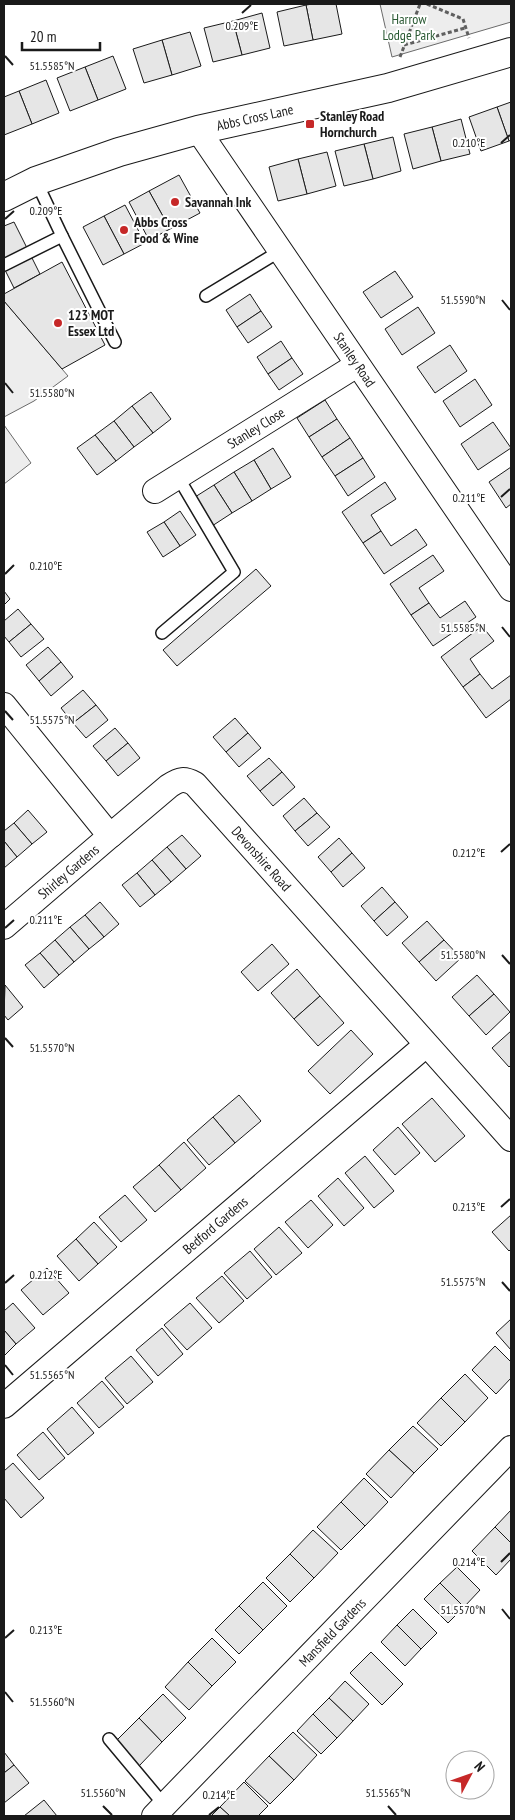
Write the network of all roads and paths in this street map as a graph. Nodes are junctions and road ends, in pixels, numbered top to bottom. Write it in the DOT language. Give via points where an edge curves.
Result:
graph roads {
  1 [pos="420,4"];
  2 [pos="427,4"];
  3 [pos="465,28"];
  4 [pos="404,46"];
  5 [pos="511,52"];
  6 [pos="476,63"];
  7 [pos="388,88"];
  8 [pos="198,130"];
  9 [pos="36,182"];
  10 [pos="4,197"];
  11 [pos="62,236"];
  12 [pos="280,251"];
  13 [pos="4,265"];
  14 [pos="206,296"];
  15 [pos="115,342"];
  16 [pos="357,365"];
  17 [pos="178,477"];
  18 [pos="155,491"];
  19 [pos="511,589"];
  20 [pos="162,633"];
  21 [pos="4,705"];
  22 [pos="110,836"];
  23 [pos="4,927"];
  24 [pos="426,1045"];
  25 [pos="511,1140"];
  26 [pos="4,1406"];
  27 [pos="511,1448"];
  28 [pos="109,1739"];
  29 [pos="160,1811"];
  1 -- 4 [label="path"];
  2 -- 3 [label="path" via="463,19"];
  3 -- 4 [label="path"];
  3 -- 6 [label="path"];
  4 -- 7 [label="path"];
  5 -- 6 [label="street, Abbs Cross Lane"];
  6 -- 7 [label="street, Abbs Cross Lane"];
  7 -- 8 [label="street, Abbs Cross Lane"];
  8 -- 9 [label="street, Abbs Cross Lane" via="119,152"];
  8 -- 12 [label="street, Stanley Road"];
  9 -- 10 [label="street, Abbs Cross Lane"];
  9 -- 11 [label="lane"];
  11 -- 13 [label="lane"];
  11 -- 15 [label="lane"];
  12 -- 14 [label="lane"];
  12 -- 16 [label="street, Stanley Road"];
  16 -- 17 [label="street, Stanley Close"];
  16 -- 19 [label="street, Stanley Road"];
  17 -- 18 [label="street, Stanley Close"];
  17 -- 20 [label="lane" via="234,572"];
  21 -- 22 [label="street"];
  22 -- 23 [label="street, Shirley Gardens"];
  22 -- 24 [label="street, Devonshire Road" via="180,779 196,784"];
  24 -- 25 [label="street, Devonshire Road"];
  24 -- 26 [label="street, Bedford Gardens"];
  27 -- 29 [label="street, Mansfield Gardens"];
  28 -- 29 [label="lane"];
}
